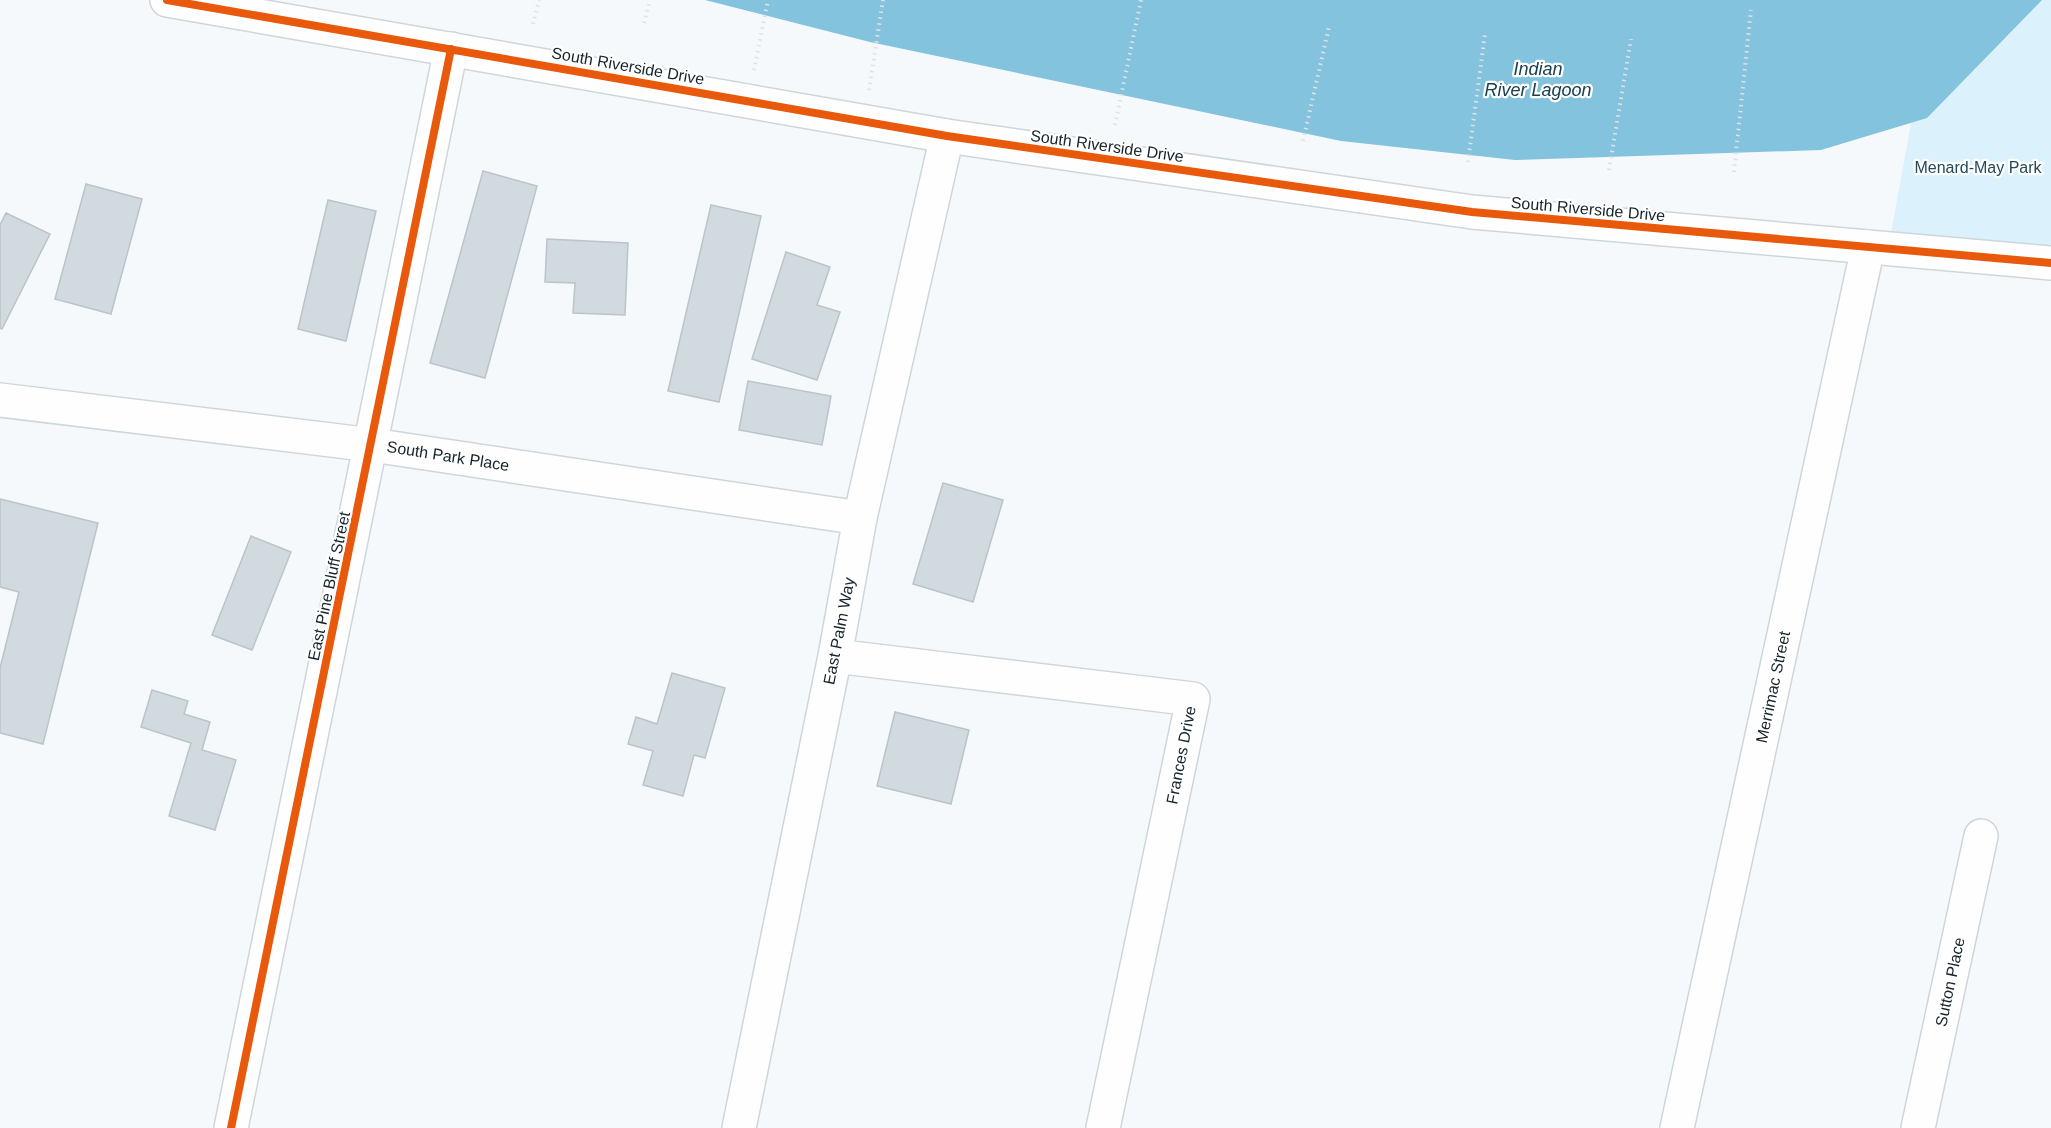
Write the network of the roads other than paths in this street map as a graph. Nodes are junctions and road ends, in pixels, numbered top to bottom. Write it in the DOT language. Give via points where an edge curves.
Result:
graph roads {
  1 [pos="167,0"];
  2 [pos="451,49"];
  3 [pos="946,136"];
  4 [pos="1868,247"];
  5 [pos="2051,263"];
  6 [pos="0,400"];
  7 [pos="372,445"];
  8 [pos="860,518"];
  9 [pos="835,656"];
  10 [pos="1981,836"];
  11 [pos="231,1128"];
  12 [pos="739,1128"];
  13 [pos="1103,1128"];
  14 [pos="1677,1128"];
  15 [pos="1918,1128"];
  1 -- 2 [label="street, South Riverside Drive"];
  2 -- 3 [label="street, South Riverside Drive"];
  2 -- 7 [label="street, East Pine Bluff Street"];
  3 -- 4 [label="street, South Riverside Drive" via="1472,212"];
  3 -- 8 [label="street, East Palm Way"];
  4 -- 5 [label="street, South Riverside Drive"];
  4 -- 14 [label="street, Merrimac Street"];
  6 -- 7 [label="street, South Park Place"];
  7 -- 8 [label="street, South Park Place"];
  7 -- 11 [label="street, East Pine Bluff Street"];
  8 -- 9 [label="street, East Palm Way"];
  9 -- 12 [label="street, East Palm Way"];
  9 -- 13 [label="street, Frances Drive" via="1193,699"];
  10 -- 15 [label="street, Sutton Place"];
}
